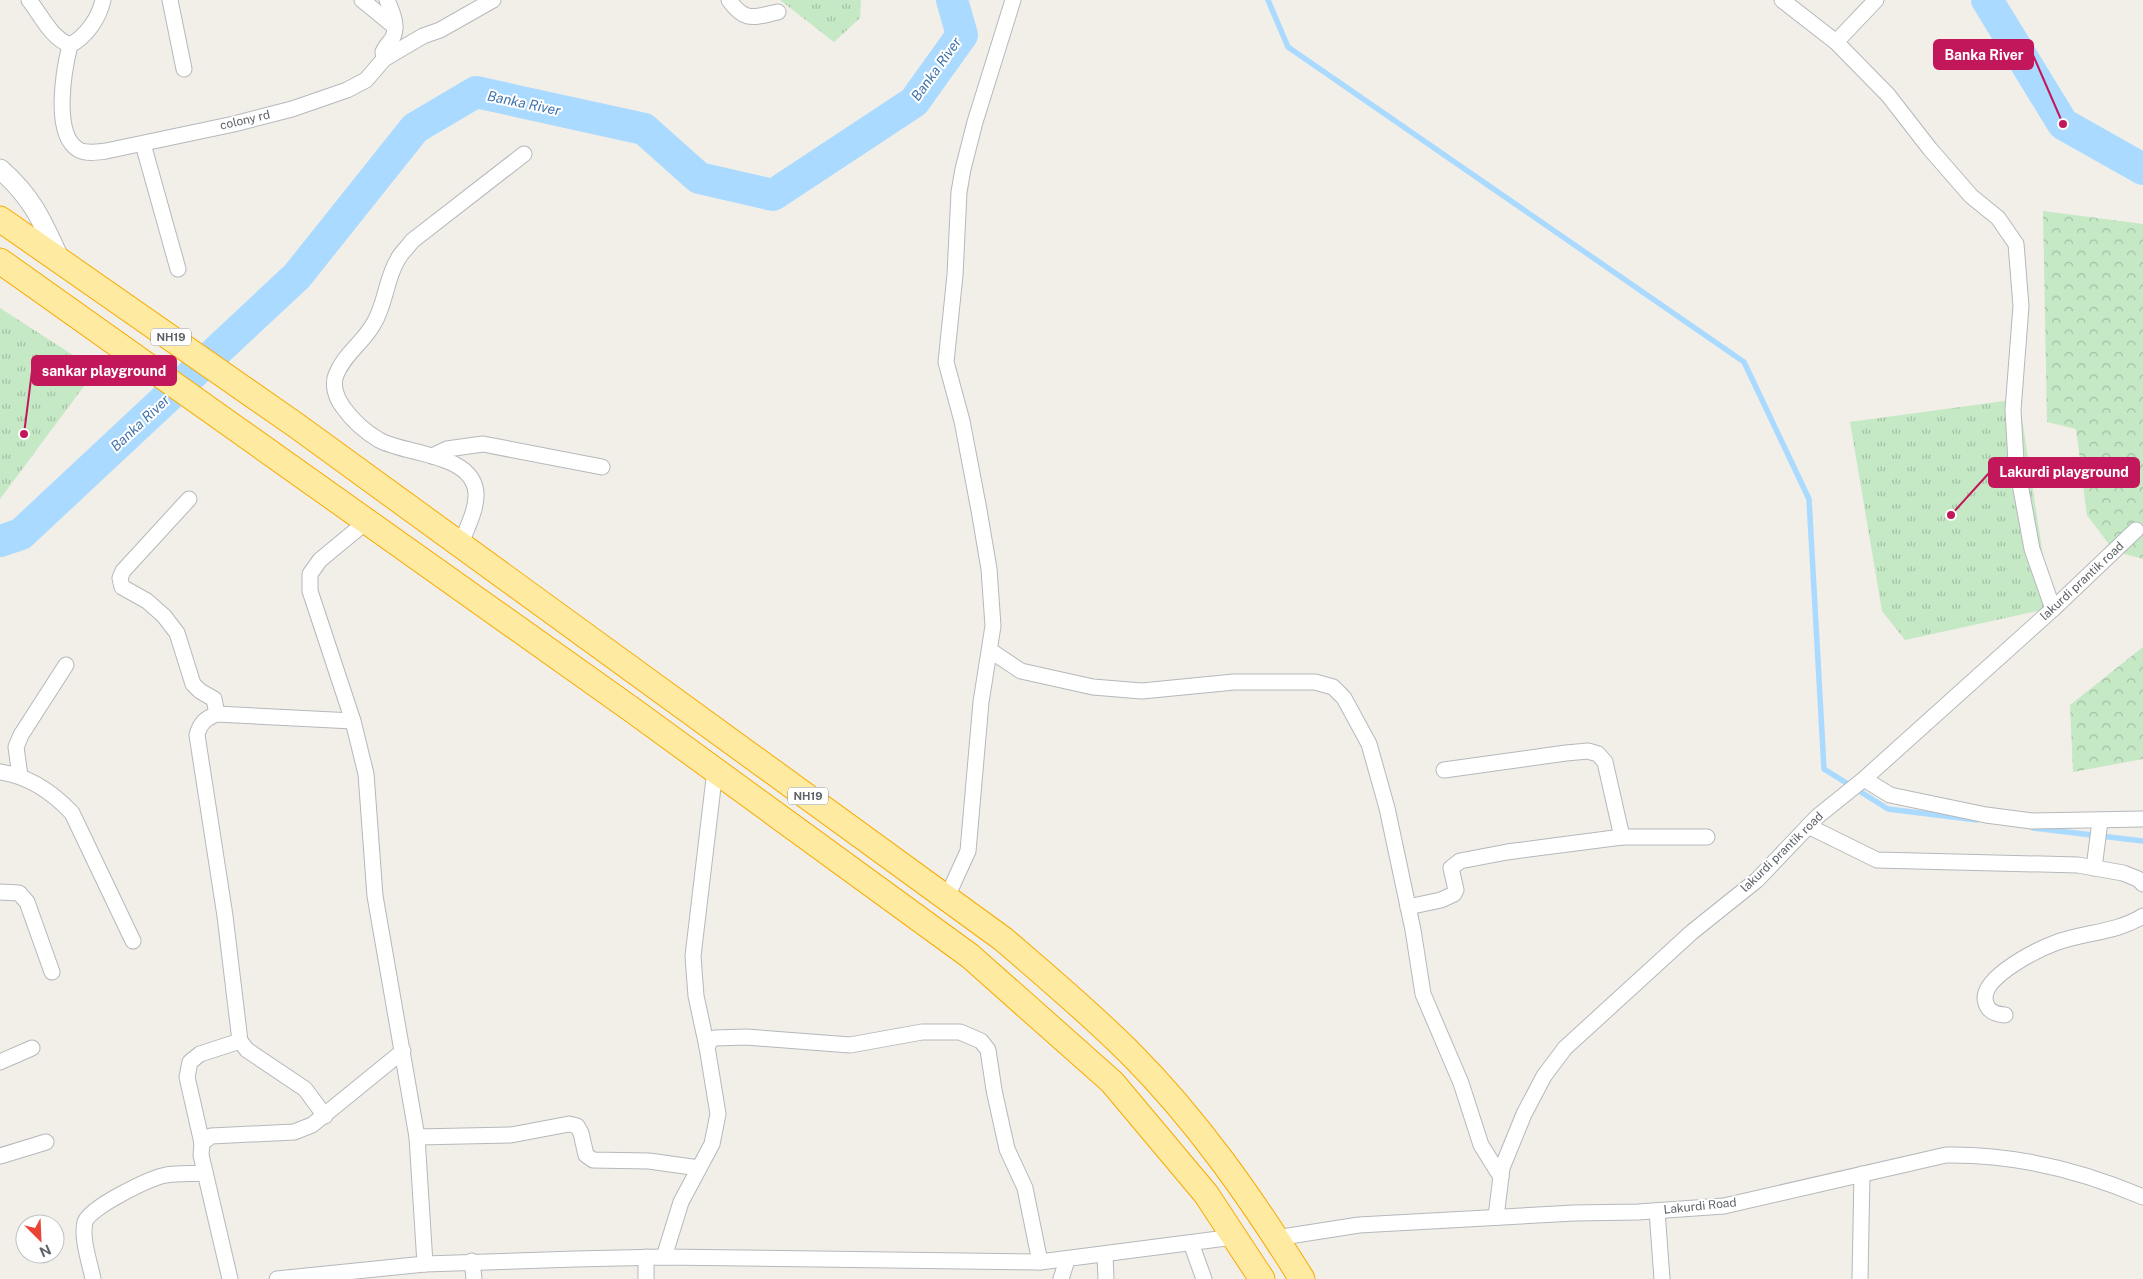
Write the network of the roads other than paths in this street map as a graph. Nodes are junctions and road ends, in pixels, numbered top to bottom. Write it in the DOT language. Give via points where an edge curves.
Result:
graph roads {
  1 [pos="29,0"];
  2 [pos="102,0"];
  3 [pos="170,0"];
  4 [pos="362,0"];
  5 [pos="386,0"];
  6 [pos="493,0"];
  7 [pos="729,0"];
  8 [pos="1013,0"];
  9 [pos="1782,0"];
  10 [pos="1876,0"];
  11 [pos="778,12"];
  12 [pos="394,28"];
  13 [pos="1836,42"];
  14 [pos="70,45"];
  15 [pos="384,59"];
  16 [pos="184,69"];
  17 [pos="143,144"];
  18 [pos="524,154"];
  19 [pos="0,169"];
  20 [pos="0,219"];
  21 [pos="60,260"];
  22 [pos="2,263"];
  23 [pos="178,269"];
  24 [pos="432,456"];
  25 [pos="602,467"];
  26 [pos="189,499"];
  27 [pos="366,522"];
  28 [pos="2136,530"];
  29 [pos="461,544"];
  30 [pos="2053,609"];
  31 [pos="991,651"];
  32 [pos="66,665"];
  33 [pos="217,714"];
  34 [pos="353,721"];
  35 [pos="715,770"];
  36 [pos="1444,770"];
  37 [pos="0,772"];
  38 [pos="20,776"];
  39 [pos="1861,781"];
  40 [pos="2143,819"];
  41 [pos="1808,826"];
  42 [pos="2099,826"];
  43 [pos="1622,837"];
  44 [pos="1707,838"];
  45 [pos="2094,868"];
  46 [pos="2143,884"];
  47 [pos="0,892"];
  48 [pos="947,897"];
  49 [pos="1408,907"];
  50 [pos="2143,916"];
  51 [pos="133,941"];
  52 [pos="52,972"];
  53 [pos="2005,1015"];
  54 [pos="240,1041"];
  55 [pos="32,1048"];
  56 [pos="707,1048"];
  57 [pos="403,1051"];
  58 [pos="0,1062"];
  59 [pos="325,1116"];
  60 [pos="417,1137"];
  61 [pos="46,1142"];
  62 [pos="202,1143"];
  63 [pos="0,1156"];
  64 [pos="699,1168"];
  65 [pos="205,1173"];
  66 [pos="1862,1174"];
  67 [pos="1501,1177"];
  68 [pos="2143,1197"];
  69 [pos="1657,1211"];
  70 [pos="1496,1218"];
  71 [pos="1234,1237"];
  72 [pos="1276,1238"];
  73 [pos="1191,1243"];
  74 [pos="1105,1255"];
  75 [pos="646,1257"];
  76 [pos="664,1257"];
  77 [pos="1067,1260"];
  78 [pos="472,1261"];
  79 [pos="1040,1262"];
  80 [pos="425,1264"];
  81 [pos="364,1274"];
  82 [pos="93,1279"];
  83 [pos="230,1279"];
  84 [pos="277,1279"];
  85 [pos="474,1279"];
  86 [pos="646,1279"];
  87 [pos="1061,1279"];
  88 [pos="1106,1279"];
  89 [pos="1204,1279"];
  90 [pos="1262,1279"];
  91 [pos="1302,1279"];
  92 [pos="1662,1279"];
  93 [pos="1860,1279"];
  1 -- 14 [label="street" via="62,42"];
  2 -- 14 [label="street" via="94,21 78,41"];
  3 -- 16 [label="street"];
  4 -- 12 [label="street"];
  5 -- 12 [label="street"];
  6 -- 15 [label="street, colony rd"];
  7 -- 11 [label="street" via="737,12 751,18"];
  8 -- 31 [label="street" via="962,169 946,362 962,420 989,569 994,626"];
  9 -- 13 [label="street"];
  10 -- 13 [label="street"];
  12 -- 15 [label="street" via="383,52"];
  13 -- 30 [label="street" via="1888,95 1971,196 1998,218 2016,244 2021,306 2013,410 2016,462 2032,549"];
  14 -- 17 [label="street, colony rd" via="61,98 73,145 92,153"];
  15 -- 17 [label="street, colony rd" via="360,83 316,102"];
  17 -- 23 [label="street"];
  18 -- 24 [label="street" via="412,242 398,258 374,324 335,376 335,391 353,421 379,440"];
  19 -- 21 [label="street" via="26,193"];
  20 -- 21 [label="highway, NH19"];
  21 -- 29 [label="highway, NH19"];
  22 -- 27 [label="highway, NH19"];
  24 -- 25 [label="street" via="447,449 483,444"];
  24 -- 29 [label="street" via="460,466 471,478 476,492"];
  26 -- 33 [label="street" via="120,578 122,587 147,601 177,633 193,684 214,699"];
  27 -- 34 [label="street" via="320,560 310,574 310,591"];
  27 -- 35 [label="highway, NH19"];
  28 -- 30 [label="street, lakurdi prantik road"];
  29 -- 48 [label="highway, NH19"];
  30 -- 39 [label="street, lakurdi prantik road"];
  31 -- 48 [label="street" via="981,702 968,851"];
  31 -- 49 [label="street" via="1021,670 1094,687 1142,691 1234,682 1316,682 1333,687 1344,698 1369,744 1387,808"];
  32 -- 38 [label="street" via="16,747"];
  33 -- 34 [label="street"];
  33 -- 54 [label="street" via="207,718 197,735 225,916"];
  34 -- 57 [label="street" via="366,774 376,896"];
  35 -- 56 [label="street" via="693,956 696,996"];
  35 -- 71 [label="highway, NH19" via="970,956 1112,1082 1206,1194"];
  36 -- 43 [label="street" via="1566,753 1598,754 1608,772"];
  37 -- 38 [label="street"];
  38 -- 51 [label="street" via="56,796 72,813"];
  39 -- 41 [label="street, lakurdi prantik road"];
  39 -- 42 [label="street" via="1890,794 1986,815"];
  40 -- 42 [label="street"];
  41 -- 45 [label="street" via="1877,860 1965,860"];
  41 -- 67 [label="street, lakurdi prantik road" via="1757,880 1692,932 1565,1048 1544,1076 1524,1114"];
  42 -- 45 [label="street"];
  43 -- 44 [label="street"];
  43 -- 49 [label="street" via="1460,861 1451,868 1454,894"];
  45 -- 46 [label="street" via="2123,873"];
  47 -- 52 [label="street" via="19,893 27,902"];
  48 -- 72 [label="highway, NH19" via="1017,951 1131,1054 1185,1114"];
  49 -- 67 [label="street" via="1423,994 1461,1082 1481,1145"];
  50 -- 53 [label="street" via="2129,924 2056,943 2026,957 1994,978 1986,991 1988,1008 1992,1013"];
  54 -- 59 [label="street" via="247,1050 305,1089"];
  54 -- 62 [label="street" via="200,1054 190,1062 188,1077"];
  55 -- 58 [label="street"];
  56 -- 64 [label="street" via="718,1114 712,1144"];
  56 -- 79 [label="street" via="715,1038 746,1037 850,1045 922,1032 960,1032 981,1040 988,1050 1008,1149 1024,1188"];
  57 -- 59 [label="street"];
  57 -- 60 [label="street"];
  59 -- 62 [label="street" via="294,1132 211,1136"];
  60 -- 64 [label="street" via="511,1135 569,1124 578,1126 586,1155 592,1160 650,1161"];
  60 -- 80 [label="street"];
  61 -- 63 [label="street"];
  62 -- 65 [label="street"];
  64 -- 76 [label="street" via="681,1202"];
  65 -- 82 [label="street" via="166,1175 145,1181 92,1212 86,1221 84,1234"];
  65 -- 83 [label="street"];
  66 -- 68 [label="street, Lakurdi Road" via="1946,1156 1980,1154 2016,1158 2099,1178"];
  66 -- 69 [label="street, Lakurdi Road" via="1724,1206"];
  66 -- 93 [label="street"];
  67 -- 70 [label="street, lakurdi prantik road"];
  69 -- 70 [label="street, Lakurdi Road"];
  69 -- 92 [label="street"];
  70 -- 72 [label="street, Lakurdi Road" via="1359,1225"];
  71 -- 73 [label="street"];
  71 -- 90 [label="highway, NH19"];
  72 -- 91 [label="highway, NH19"];
  73 -- 74 [label="street"];
  73 -- 89 [label="street"];
  74 -- 77 [label="street"];
  74 -- 88 [label="street"];
  75 -- 76 [label="street"];
  75 -- 78 [label="street"];
  75 -- 86 [label="street"];
  76 -- 79 [label="street"];
  77 -- 79 [label="street"];
  77 -- 87 [label="street"];
  78 -- 80 [label="street"];
  78 -- 85 [label="street"];
  80 -- 81 [label="street"];
  81 -- 84 [label="street"];
}
